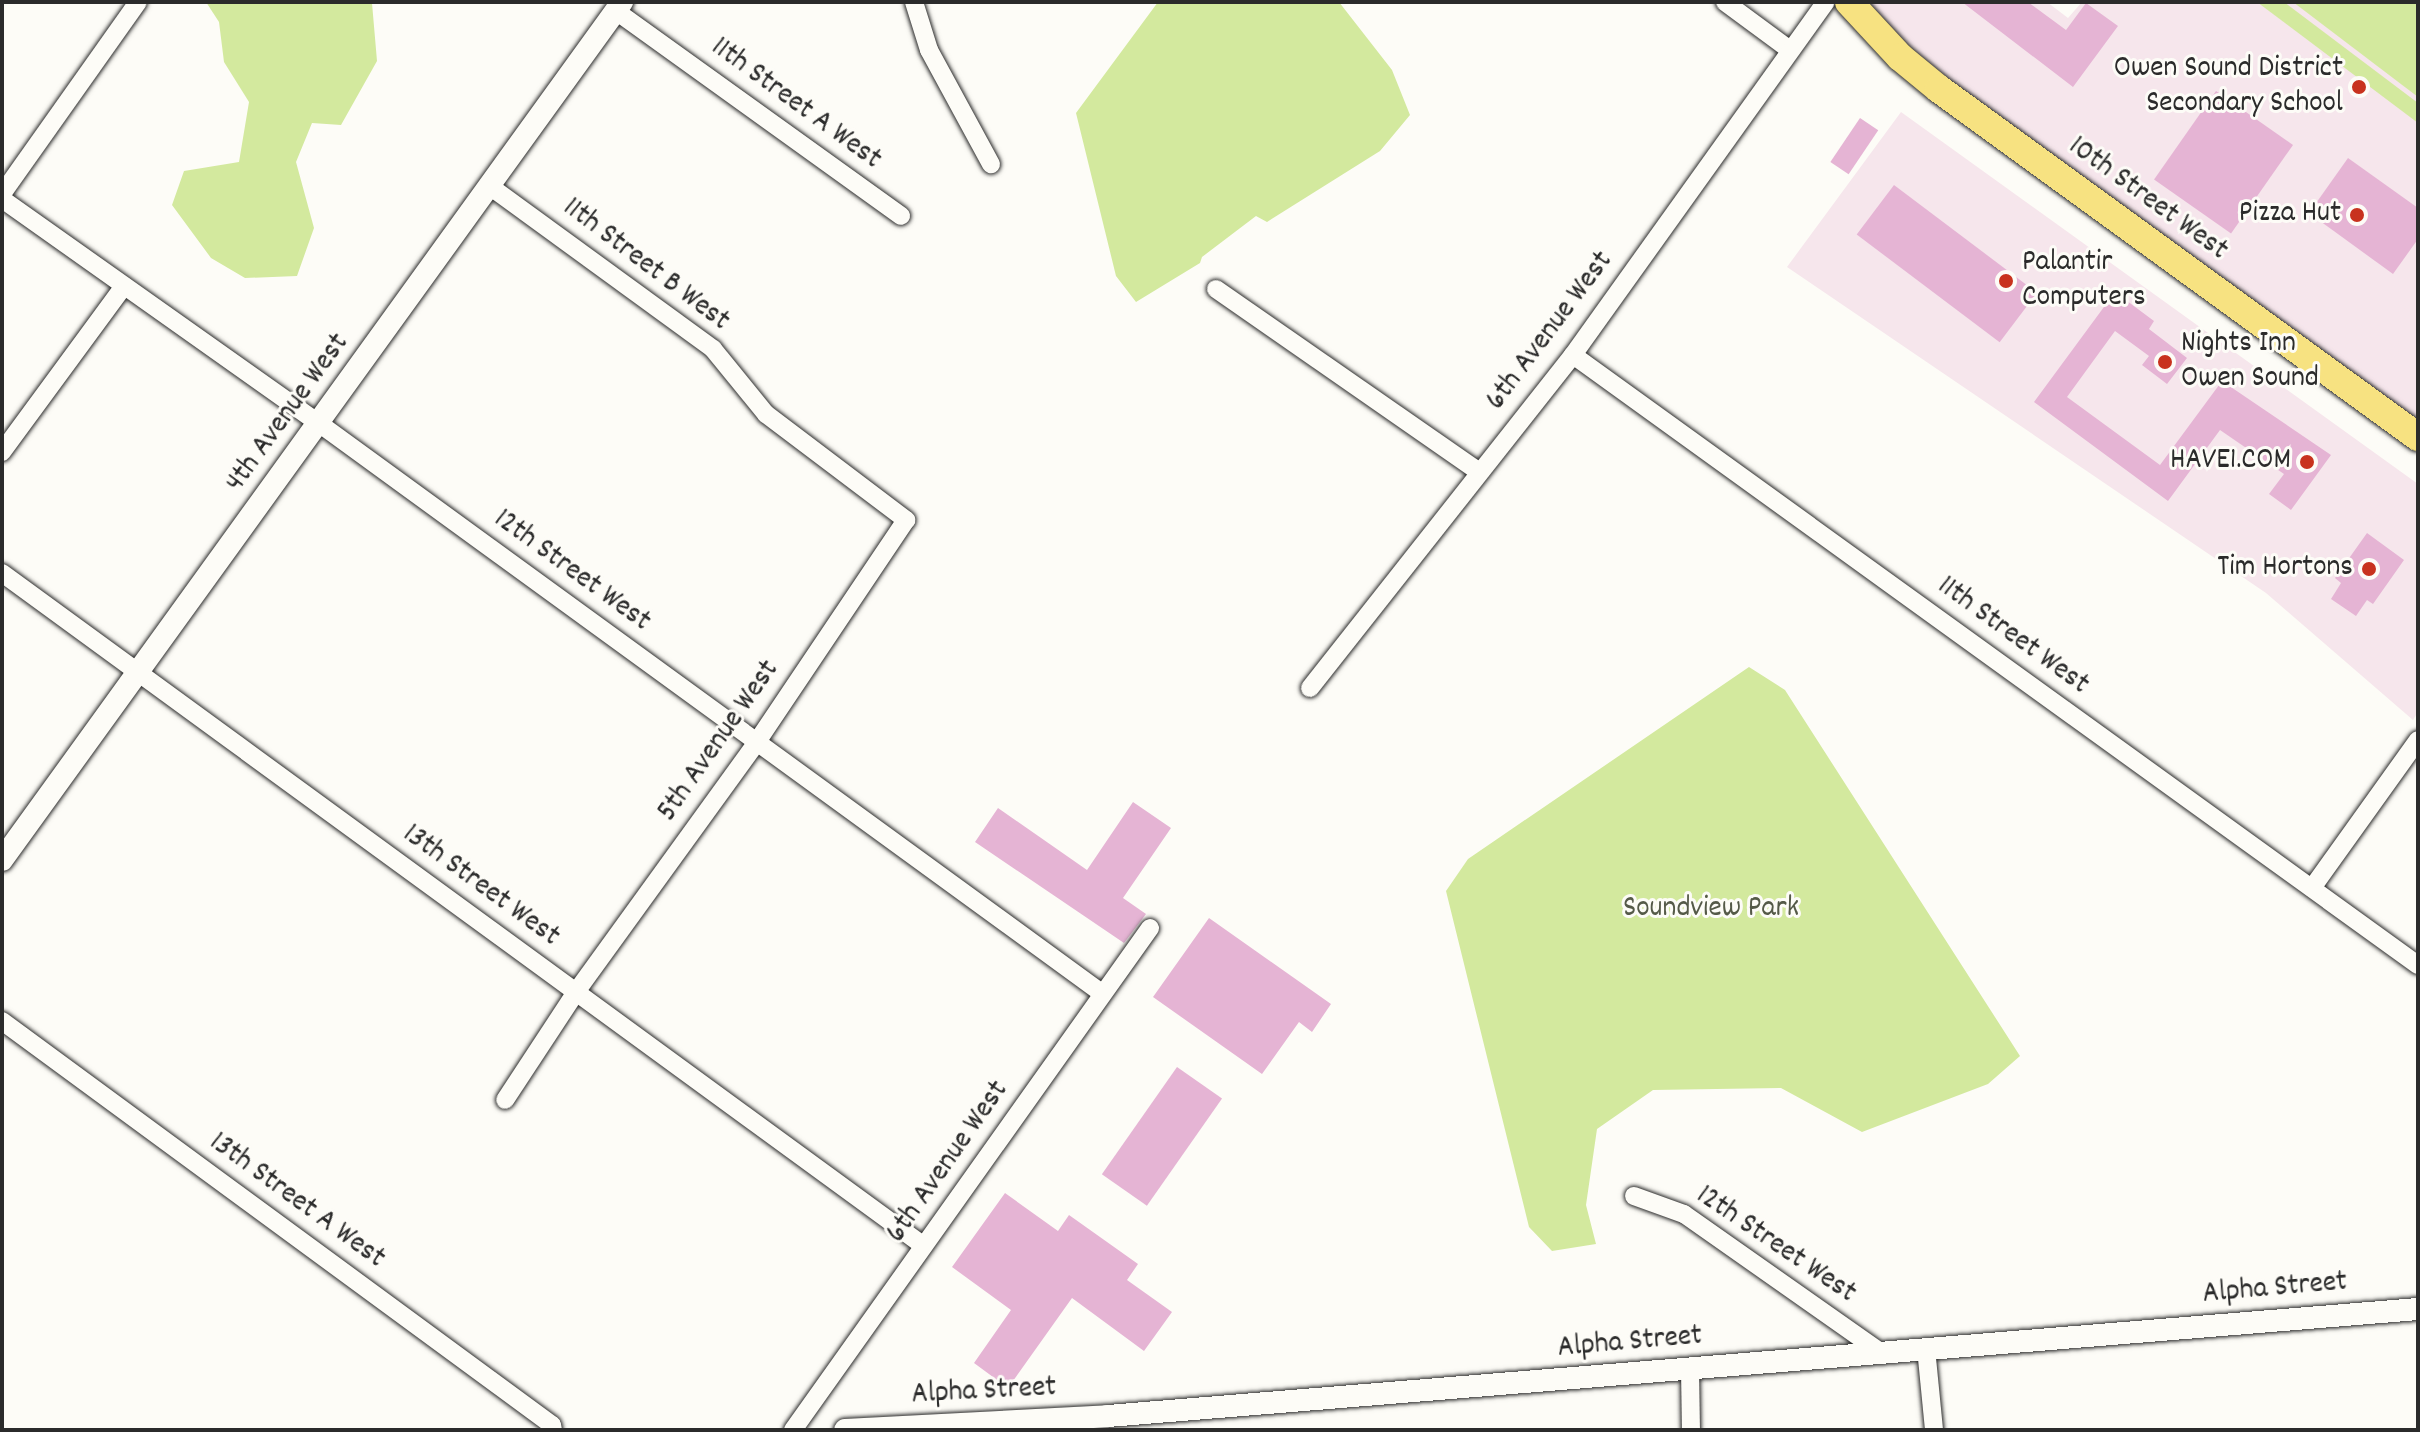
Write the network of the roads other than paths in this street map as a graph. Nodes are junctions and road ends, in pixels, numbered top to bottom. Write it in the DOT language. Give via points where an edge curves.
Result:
graph roads {
  1 [pos="138,2"];
  2 [pos="914,2"];
  3 [pos="1725,2"];
  4 [pos="1826,2"];
  5 [pos="1849,2"];
  6 [pos="619,6"];
  7 [pos="1790,50"];
  8 [pos="991,164"];
  9 [pos="491,187"];
  10 [pos="2,196"];
  11 [pos="901,216"];
  12 [pos="124,286"];
  13 [pos="1216,289"];
  14 [pos="1573,355"];
  15 [pos="320,424"];
  16 [pos="2418,437"];
  17 [pos="2,452"];
  18 [pos="1479,472"];
  19 [pos="906,520"];
  20 [pos="2,573"];
  21 [pos="138,672"];
  22 [pos="1310,688"];
  23 [pos="2418,740"];
  24 [pos="757,742"];
  25 [pos="2,860"];
  26 [pos="2312,888"];
  27 [pos="1150,928"];
  28 [pos="2418,965"];
  29 [pos="576,992"];
  30 [pos="1103,994"];
  31 [pos="2,1021"];
  32 [pos="505,1100"];
  33 [pos="1634,1196"];
  34 [pos="924,1246"];
  35 [pos="2418,1309"];
  36 [pos="1926,1348"];
  37 [pos="1880,1352"];
  38 [pos="1690,1369"];
  39 [pos="1107,1423"];
  40 [pos="553,1430"];
  41 [pos="793,1430"];
  42 [pos="845,1430"];
  43 [pos="1691,1430"];
  44 [pos="1934,1430"];
  1 -- 10 [label="street"];
  2 -- 8 [label="street" via="929,50"];
  3 -- 7 [label="street"];
  4 -- 7 [label="street, 6th Avenue West"];
  5 -- 16 [label="main road, 10th Street West" via="1900,57 1939,89"];
  6 -- 9 [label="street, 4th Avenue West"];
  6 -- 11 [label="street, 11th Street A West"];
  7 -- 14 [label="street, 6th Avenue West"];
  9 -- 15 [label="street, 4th Avenue West"];
  9 -- 19 [label="street, 11th Street B West" via="713,349 766,414"];
  10 -- 12 [label="street, 12th Street West"];
  12 -- 15 [label="street, 12th Street West"];
  12 -- 17 [label="street"];
  13 -- 18 [label="street"];
  14 -- 18 [label="street, 6th Avenue West"];
  14 -- 26 [label="street, 11th Street West"];
  15 -- 21 [label="street, 4th Avenue West"];
  15 -- 24 [label="street, 12th Street West"];
  18 -- 22 [label="street, 6th Avenue West"];
  19 -- 24 [label="street, 5th Avenue West"];
  20 -- 21 [label="street, 13th Street West"];
  21 -- 25 [label="street, 4th Avenue West"];
  21 -- 29 [label="street, 13th Street West"];
  23 -- 26 [label="street"];
  24 -- 29 [label="street, 5th Avenue West"];
  24 -- 30 [label="street, 12th Street West"];
  26 -- 28 [label="street, 11th Street West"];
  27 -- 30 [label="street, 6th Avenue West"];
  29 -- 32 [label="street, 5th Avenue West"];
  29 -- 34 [label="street, 13th Street West"];
  30 -- 34 [label="street, 6th Avenue West"];
  31 -- 40 [label="street, 13th Street A West"];
  33 -- 37 [label="street, 12th Street West" via="1684,1214"];
  34 -- 41 [label="street, 6th Avenue West"];
  35 -- 36 [label="street, Alpha Street"];
  36 -- 37 [label="street, Alpha Street"];
  36 -- 44 [label="street"];
  37 -- 38 [label="street, Alpha Street"];
  38 -- 39 [label="street, Alpha Street"];
  38 -- 43 [label="street"];
  39 -- 42 [label="street, Alpha Street"];
}
